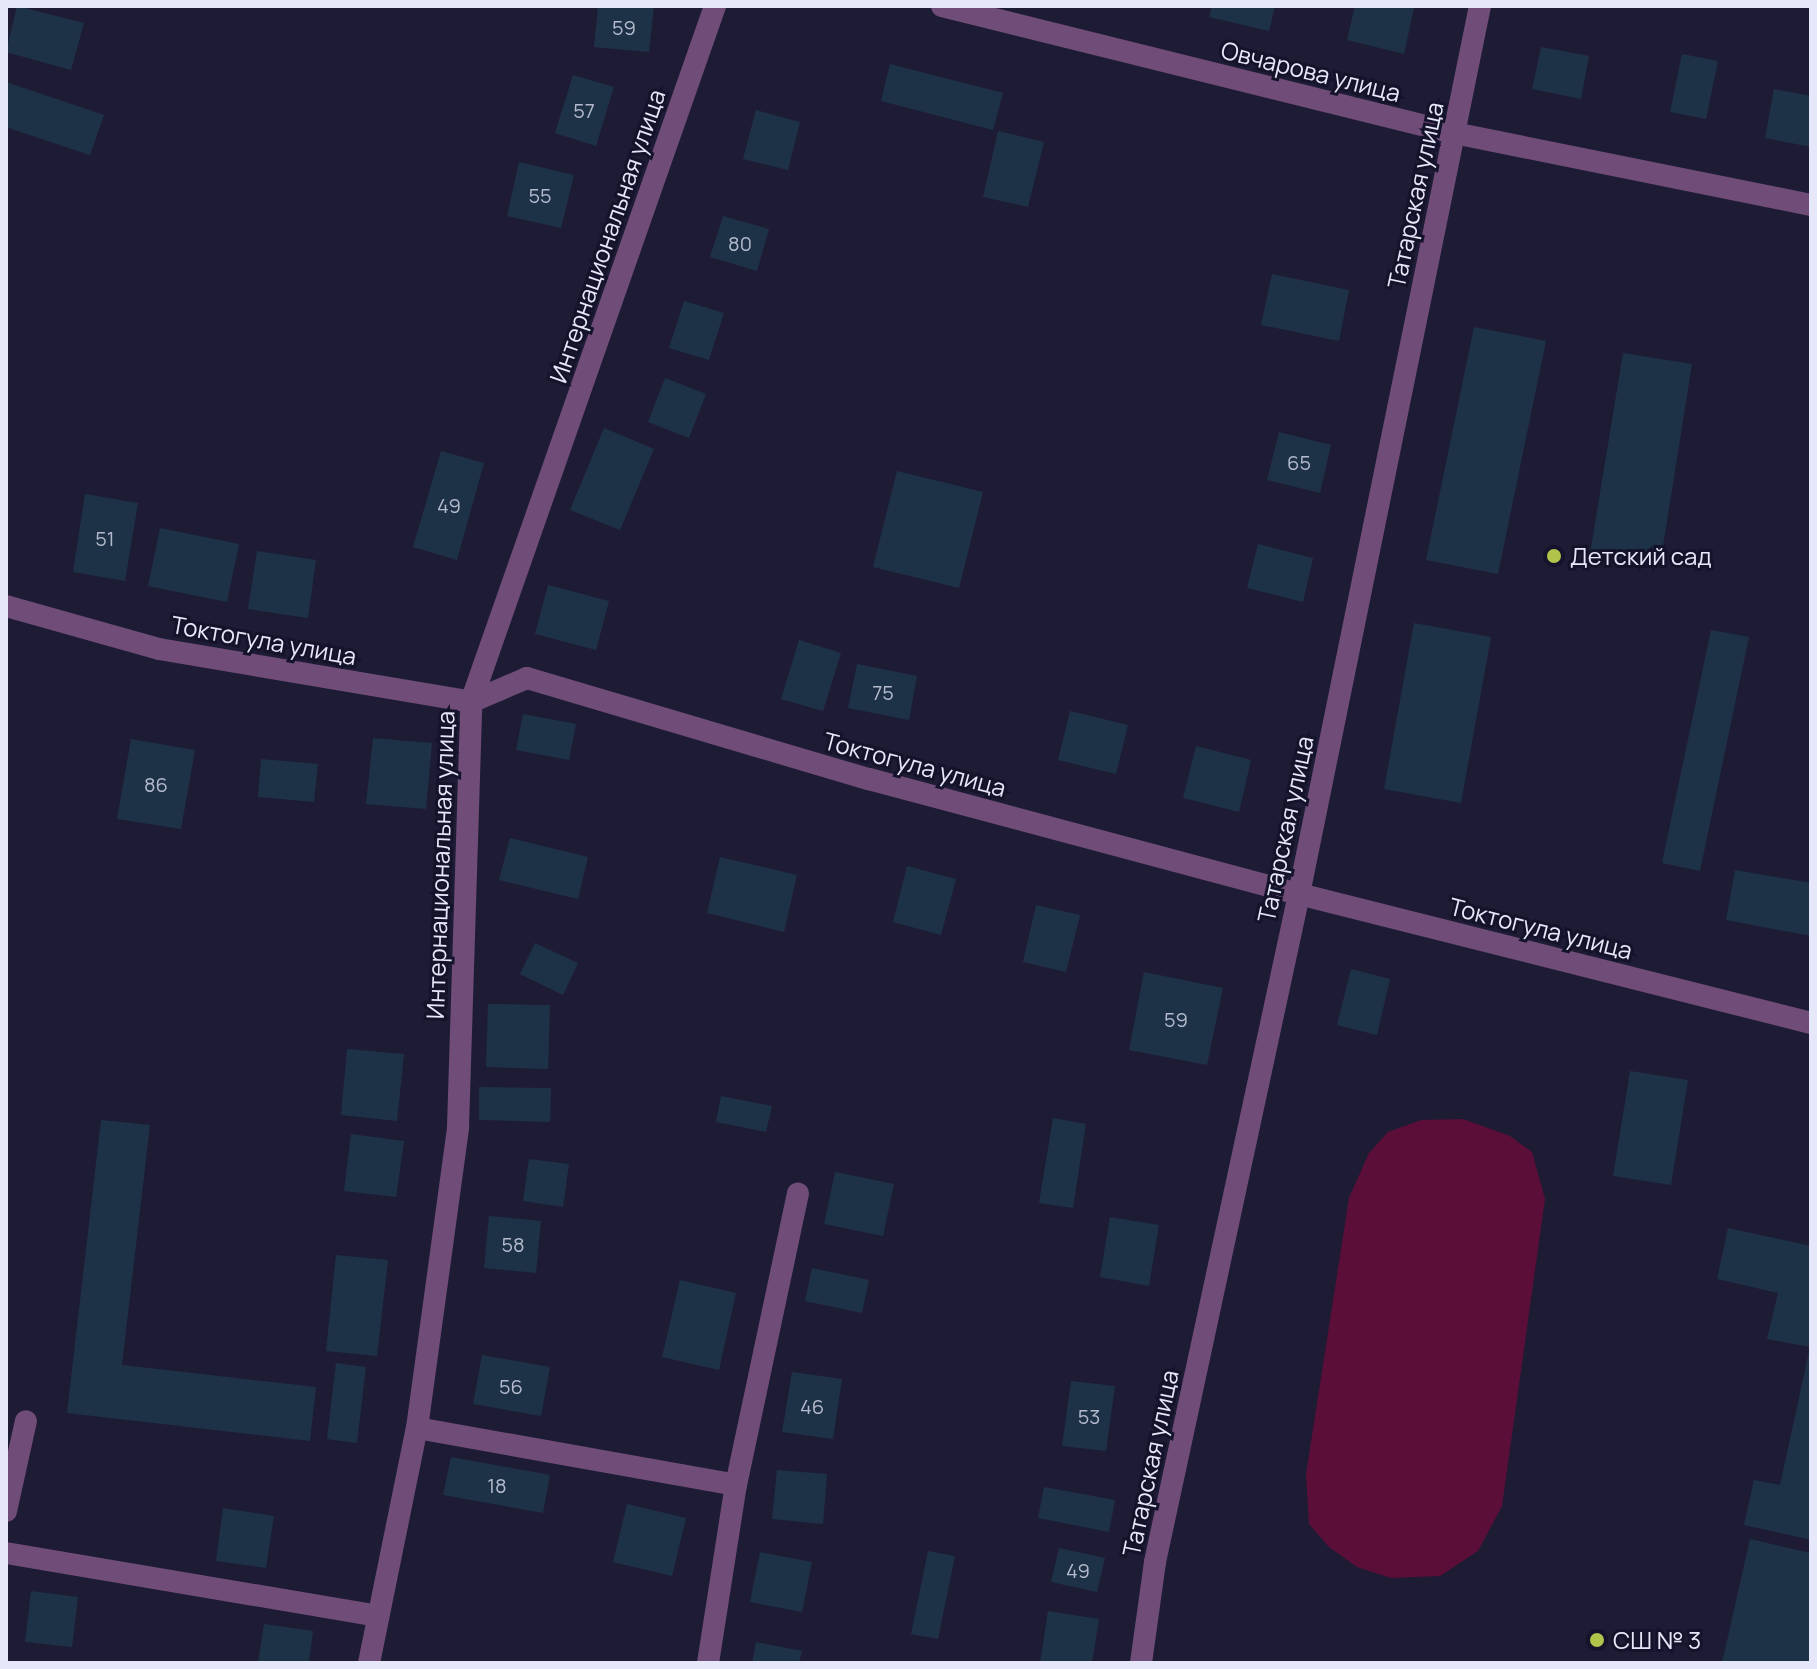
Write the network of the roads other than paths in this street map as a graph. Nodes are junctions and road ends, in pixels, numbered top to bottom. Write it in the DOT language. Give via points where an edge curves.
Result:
graph roads {
  1 [pos="715,6"];
  2 [pos="942,6"];
  3 [pos="1480,6"];
  4 [pos="1454,133"];
  5 [pos="1811,205"];
  6 [pos="6,606"];
  7 [pos="471,702"];
  8 [pos="1299,894"];
  9 [pos="1811,1023"];
  10 [pos="798,1194"];
  11 [pos="26,1421"];
  12 [pos="417,1428"];
  13 [pos="736,1485"];
  14 [pos="6,1511"];
  15 [pos="6,1553"];
  16 [pos="378,1616"];
  17 [pos="369,1663"];
  18 [pos="708,1663"];
  19 [pos="1141,1663"];
  1 -- 7 [label="street, Интернациональная улица"];
  2 -- 4 [label="street, Овчарова улица"];
  3 -- 4 [label="street, Татарская улица"];
  4 -- 5 [label="street, Овчарова улица"];
  4 -- 8 [label="street, Татарская улица"];
  6 -- 7 [label="street, Токтогула улица" via="159,649"];
  7 -- 8 [label="street, Токтогула улица" via="527,678 869,779"];
  7 -- 12 [label="street, Интернациональная улица" via="458,1127"];
  8 -- 9 [label="street, Токтогула улица"];
  8 -- 19 [label="street, Татарская улица" via="1155,1562"];
  10 -- 13 [label="street"];
  11 -- 14 [label="street"];
  12 -- 13 [label="street"];
  12 -- 16 [label="street, Интернациональная улица"];
  13 -- 18 [label="street"];
  15 -- 16 [label="street"];
  16 -- 17 [label="street, Интернациональная улица"];
}
